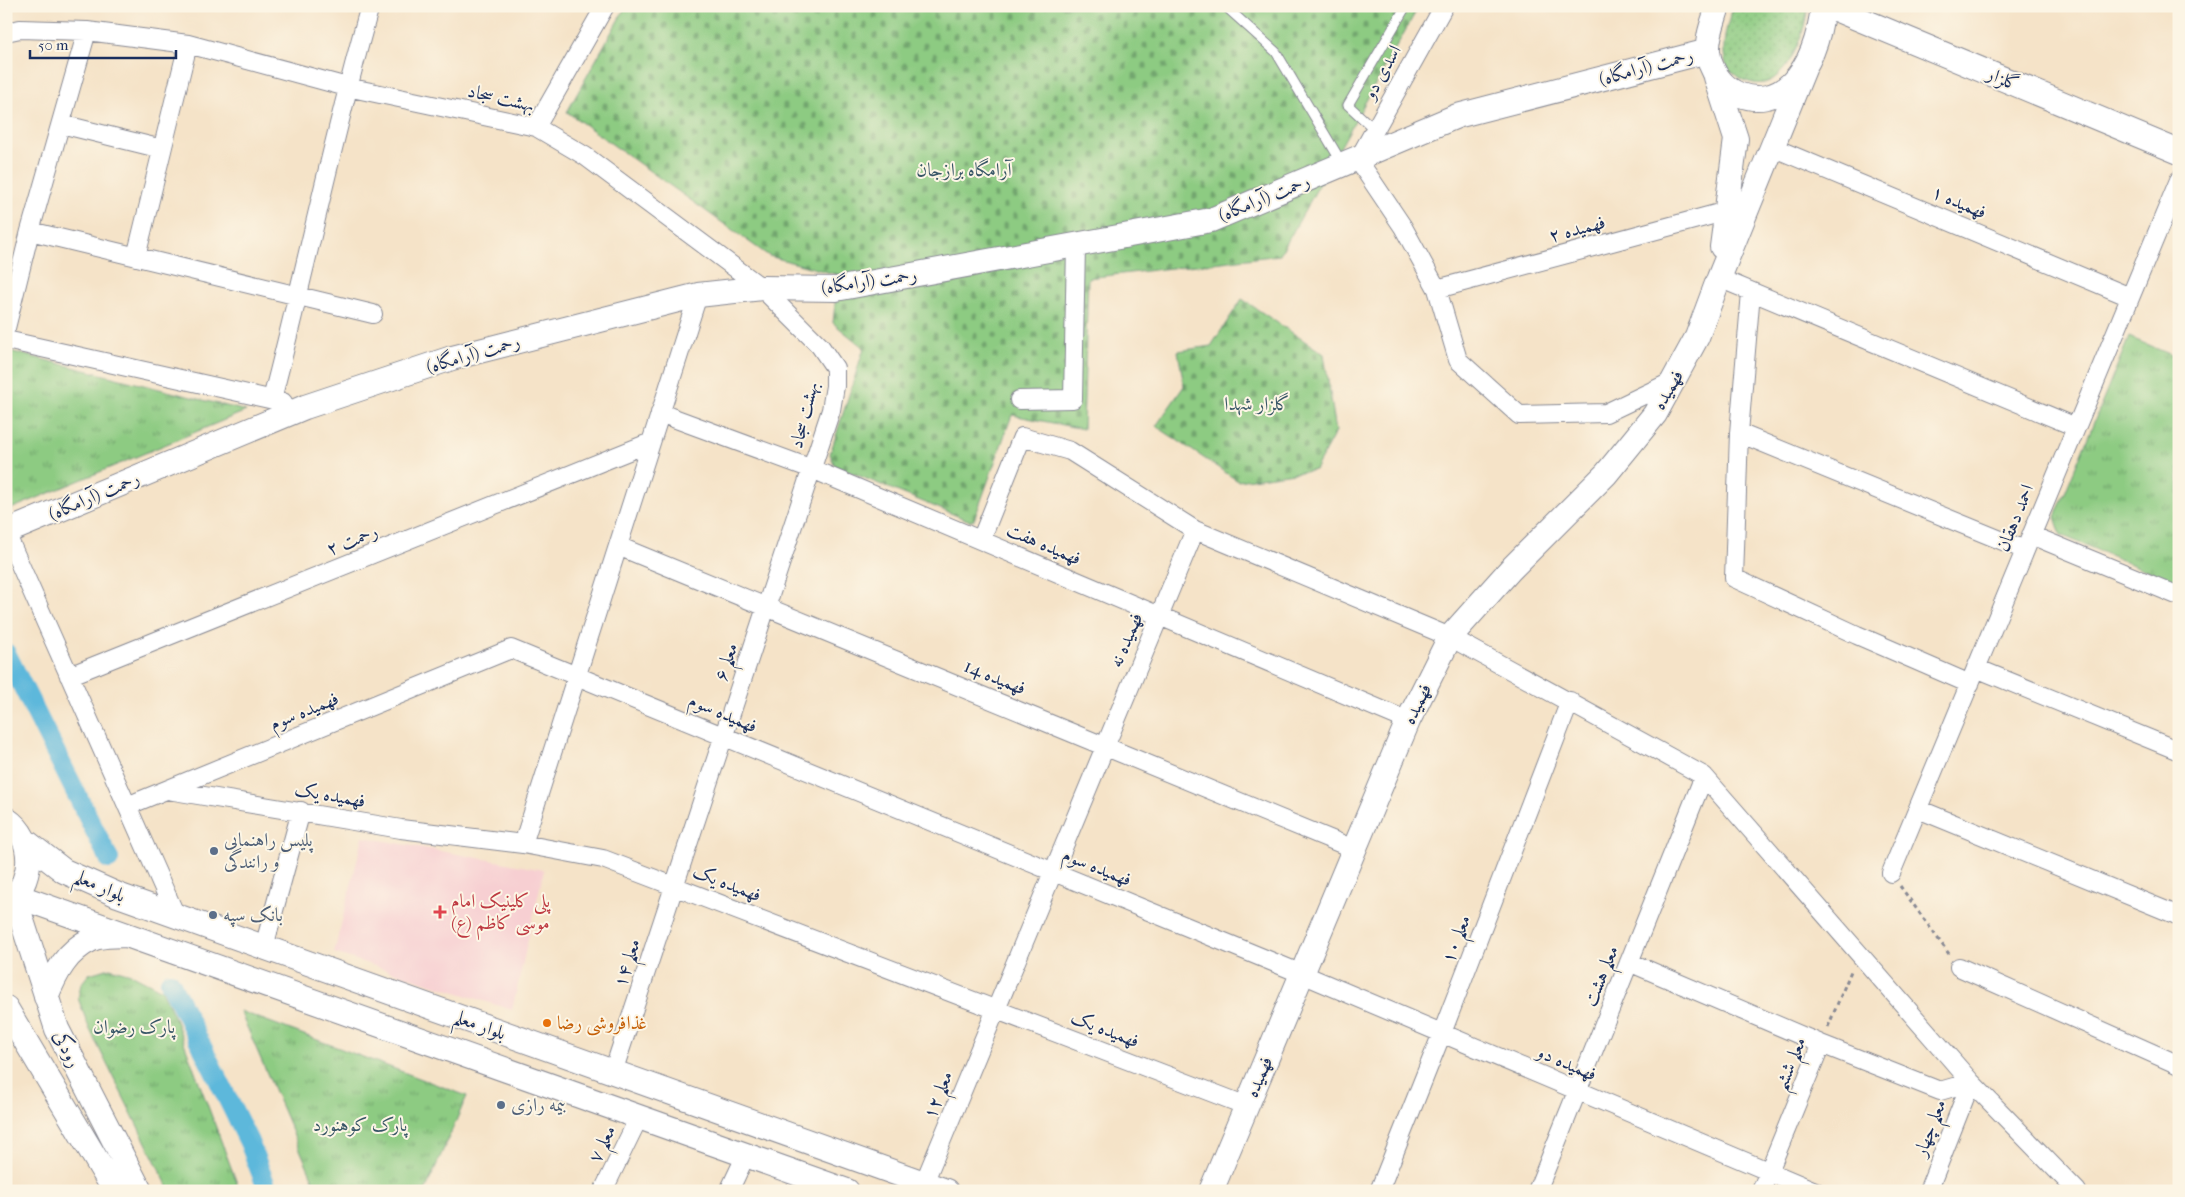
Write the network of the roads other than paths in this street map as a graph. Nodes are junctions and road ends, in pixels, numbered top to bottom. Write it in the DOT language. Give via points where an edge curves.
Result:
graph roads {
  1 [pos="370,6"];
  2 [pos="606,6"];
  3 [pos="1225,6"];
  4 [pos="1406,6"];
  5 [pos="1444,6"];
  6 [pos="1718,6"];
  7 [pos="1823,6"];
  8 [pos="1828,6"];
  9 [pos="88,31"];
  10 [pos="6,32"];
  11 [pos="188,44"];
  12 [pos="1708,51"];
  13 [pos="1806,64"];
  14 [pos="1716,77"];
  15 [pos="347,87"];
  16 [pos="61,124"];
  17 [pos="536,127"];
  18 [pos="1374,129"];
  19 [pos="1772,147"];
  20 [pos="162,149"];
  21 [pos="2179,152"];
  22 [pos="1350,162"];
  23 [pos="2179,180"];
  24 [pos="1727,211"];
  25 [pos="30,232"];
  26 [pos="1076,245"];
  27 [pos="136,257"];
  28 [pos="1718,278"];
  29 [pos="762,288"];
  30 [pos="1437,289"];
  31 [pos="1751,292"];
  32 [pos="698,295"];
  33 [pos="2130,297"];
  34 [pos="299,298"];
  35 [pos="373,314"];
  36 [pos="6,328"];
  37 [pos="6,340"];
  38 [pos="1673,382"];
  39 [pos="272,399"];
  40 [pos="1019,400"];
  41 [pos="306,407"];
  42 [pos="660,413"];
  43 [pos="2076,427"];
  44 [pos="1739,433"];
  45 [pos="651,442"];
  46 [pos="812,469"];
  47 [pos="1195,530"];
  48 [pos="6,533"];
  49 [pos="981,540"];
  50 [pos="2028,543"];
  51 [pos="618,546"];
  52 [pos="2179,596"];
  53 [pos="767,606"];
  54 [pos="1159,616"];
  55 [pos="1450,637"];
  56 [pos="577,675"];
  57 [pos="69,676"];
  58 [pos="1973,676"];
  59 [pos="1570,701"];
  60 [pos="1408,721"];
  61 [pos="724,736"];
  62 [pos="1105,746"];
  63 [pos="2179,750"];
  64 [pos="1704,776"];
  65 [pos="168,790"];
  66 [pos="127,806"];
  67 [pos="1918,809"];
  68 [pos="301,811"];
  69 [pos="12,823"];
  70 [pos="523,844"];
  71 [pos="1354,849"];
  72 [pos="1053,872"];
  73 [pos="1891,873"];
  74 [pos="673,891"];
  75 [pos="13,900"];
  76 [pos="176,916"];
  77 [pos="2179,916"];
  78 [pos="126,934"];
  79 [pos="264,948"];
  80 [pos="1629,962"];
  81 [pos="1959,967"];
  82 [pos="1302,974"];
  83 [pos="46,997"];
  84 [pos="6,1008"];
  85 [pos="993,1016"];
  86 [pos="57,1029"];
  87 [pos="1442,1033"];
  88 [pos="28,1042"];
  89 [pos="1821,1044"];
  90 [pos="2179,1065"];
  91 [pos="613,1072"];
  92 [pos="1971,1082"];
  93 [pos="1577,1090"];
  94 [pos="1247,1106"];
  95 [pos="639,1117"];
  96 [pos="746,1155"];
  97 [pos="1769,1171"];
  98 [pos="924,1183"];
  99 [pos="115,1191"];
  100 [pos="140,1191"];
  101 [pos="603,1191"];
  102 [pos="729,1191"];
  103 [pos="847,1191"];
  104 [pos="946,1191"];
  105 [pos="1211,1191"];
  106 [pos="1379,1191"];
  107 [pos="1537,1191"];
  108 [pos="1761,1191"];
  109 [pos="1815,1191"];
  110 [pos="1928,1191"];
  111 [pos="2077,1191"];
  1 -- 15 [label="street"];
  2 -- 17 [label="street"];
  3 -- 22 [label="lane" via="1276,52"];
  4 -- 18 [label="lane" via="1348,105"];
  5 -- 18 [label="street, اسدی دو"];
  6 -- 12 [label="street"];
  7 -- 13 [label="street" via="1821,25"];
  8 -- 21 [label="street, گلزار"];
  9 -- 10 [label="street, بهشت سجاد" via="20,29"];
  9 -- 11 [label="street, بهشت سجاد"];
  9 -- 16 [label="street"];
  11 -- 15 [label="street, بهشت سجاد"];
  11 -- 20 [label="street"];
  12 -- 14 [label="street"];
  12 -- 22 [label="street, رحمت (آرامگاه)" via="1458,116"];
  13 -- 14 [label="street" via="1791,83 1768,98 1738,96"];
  13 -- 19 [label="street"];
  14 -- 24 [label="street" via="1736,139"];
  15 -- 17 [label="street, بهشت سجاد"];
  15 -- 34 [label="street"];
  16 -- 20 [label="street"];
  16 -- 25 [label="street"];
  17 -- 29 [label="street, بهشت سجاد" via="585,156"];
  18 -- 22 [label="street, اسدی دو"];
  19 -- 28 [label="street"];
  19 -- 33 [label="street, فهمیده ۱"];
  20 -- 27 [label="street"];
  22 -- 26 [label="street, رحمت (آرامگاه)" via="1211,220"];
  22 -- 30 [label="street" via="1403,228"];
  23 -- 33 [label="street, احمد دهقان"];
  24 -- 28 [label="street"];
  24 -- 30 [label="street, فهمیده ۲"];
  25 -- 27 [label="street"];
  25 -- 36 [label="street"];
  26 -- 29 [label="street, رحمت (آرامگاه)" via="836,289"];
  26 -- 40 [label="street" via="1073,400"];
  27 -- 34 [label="street"];
  28 -- 31 [label="street"];
  28 -- 38 [label="street, فهمیده" via="1697,337"];
  29 -- 32 [label="street, رحمت (آرامگاه)"];
  29 -- 46 [label="street, بهشت سجاد" via="820,346 835,368 831,410"];
  30 -- 38 [label="street" via="1458,360 1519,415 1606,413"];
  31 -- 43 [label="street"];
  31 -- 44 [label="street"];
  32 -- 41 [label="street, رحمت (آرامگاه)" via="452,358"];
  32 -- 42 [label="street"];
  33 -- 43 [label="street, احمد دهقان"];
  34 -- 35 [label="street"];
  34 -- 39 [label="street"];
  37 -- 39 [label="street"];
  38 -- 55 [label="street, فهمیده" via="1655,414 1606,474 1510,570"];
  39 -- 41 [label="street"];
  41 -- 48 [label="street, رحمت (آرامگاه)"];
  42 -- 45 [label="street"];
  42 -- 46 [label="street, فهمیده هفت"];
  43 -- 50 [label="street, احمد دهقان"];
  44 -- 50 [label="street"];
  44 -- 58 [label="street" via="1734,578 1857,635"];
  45 -- 51 [label="street"];
  45 -- 57 [label="street, رحمت ۲"];
  46 -- 49 [label="street, فهمیده هفت"];
  46 -- 53 [label="street, معلم ۶"];
  47 -- 49 [label="street" via="1070,451 1022,437"];
  47 -- 54 [label="street, فهمیده نه"];
  47 -- 55 [label="street"];
  48 -- 57 [label="street"];
  49 -- 54 [label="street, فهمیده هفت"];
  50 -- 52 [label="street"];
  50 -- 58 [label="street, احمد دهقان"];
  51 -- 53 [label="street, فهمیده 14"];
  51 -- 56 [label="street"];
  53 -- 61 [label="street, معلم ۶"];
  53 -- 62 [label="street, فهمیده 14"];
  54 -- 60 [label="street, فهمیده هفت"];
  54 -- 62 [label="street, فهمیده نه"];
  55 -- 59 [label="street"];
  55 -- 60 [label="street, فهمیده"];
  56 -- 61 [label="street, فهمیده سوم"];
  56 -- 65 [label="street, فهمیده سوم" via="510,649"];
  56 -- 70 [label="street"];
  57 -- 66 [label="street"];
  58 -- 63 [label="street"];
  58 -- 67 [label="street, احمد دهقان"];
  59 -- 64 [label="street"];
  59 -- 87 [label="street, معلم ۱۰"];
  60 -- 71 [label="street, فهمیده"];
  61 -- 72 [label="street, فهمیده سوم"];
  61 -- 74 [label="street, معلم ۶"];
  62 -- 71 [label="street, فهمیده 14"];
  62 -- 72 [label="street, فهمیده نه"];
  64 -- 80 [label="street, معلم هشت"];
  64 -- 92 [label="street"];
  65 -- 66 [label="street, فهمیده سوم"];
  65 -- 68 [label="street, فهمیده یک"];
  66 -- 76 [label="street"];
  67 -- 73 [label="street, احمد دهقان"];
  67 -- 77 [label="street"];
  68 -- 70 [label="street, فهمیده یک" via="401,829"];
  68 -- 79 [label="street"];
  69 -- 75 [label="street" via="28,854 29,869 25,883"];
  69 -- 76 [label="street, بلوار معلم" via="64,871"];
  70 -- 74 [label="street, فهمیده یک" via="603,859"];
  71 -- 82 [label="street, فهمیده"];
  72 -- 82 [label="street, فهمیده سوم"];
  72 -- 85 [label="street, فهمیده نه"];
  74 -- 85 [label="street, فهمیده یک"];
  74 -- 91 [label="street, معلم ۱۴"];
  75 -- 78 [label="street, بلوار معلم"];
  75 -- 83 [label="street, رودکی"];
  76 -- 79 [label="street, بلوار معلم"];
  78 -- 83 [label="street" via="93,938 70,953 56,972"];
  78 -- 95 [label="street, بلوار معلم"];
  79 -- 91 [label="street, بلوار معلم"];
  80 -- 89 [label="street"];
  80 -- 93 [label="street, معلم هشت"];
  81 -- 90 [label="street"];
  82 -- 87 [label="street, فهمیده دو"];
  82 -- 94 [label="street, فهمیده"];
  83 -- 86 [label="street, رودکی"];
  84 -- 88 [label="street, رودکی"];
  85 -- 94 [label="street, فهمیده یک"];
  85 -- 98 [label="street, معلم ۱۲"];
  86 -- 88 [label="street" via="40,1031"];
  86 -- 100 [label="street, رودکی"];
  87 -- 93 [label="street, فهمیده دو"];
  87 -- 106 [label="street, معلم ۱۰"];
  88 -- 99 [label="street, رودکی"];
  89 -- 92 [label="street" via="1940,1091"];
  89 -- 97 [label="street, معلم ششم"];
  91 -- 98 [label="street, بلوار معلم"];
  92 -- 110 [label="street, معلم چهار"];
  92 -- 111 [label="street"];
  93 -- 97 [label="street, فهمیده دو"];
  93 -- 107 [label="street, معلم هشت"];
  94 -- 105 [label="street, فهمیده"];
  95 -- 96 [label="street, بلوار معلم"];
  95 -- 101 [label="street, معلم ۷"];
  96 -- 102 [label="street"];
  96 -- 103 [label="street, بلوار معلم"];
  97 -- 108 [label="street, معلم ششم"];
  97 -- 109 [label="street, فهمیده دو"];
  98 -- 104 [label="street, بلوار معلم"];
}
